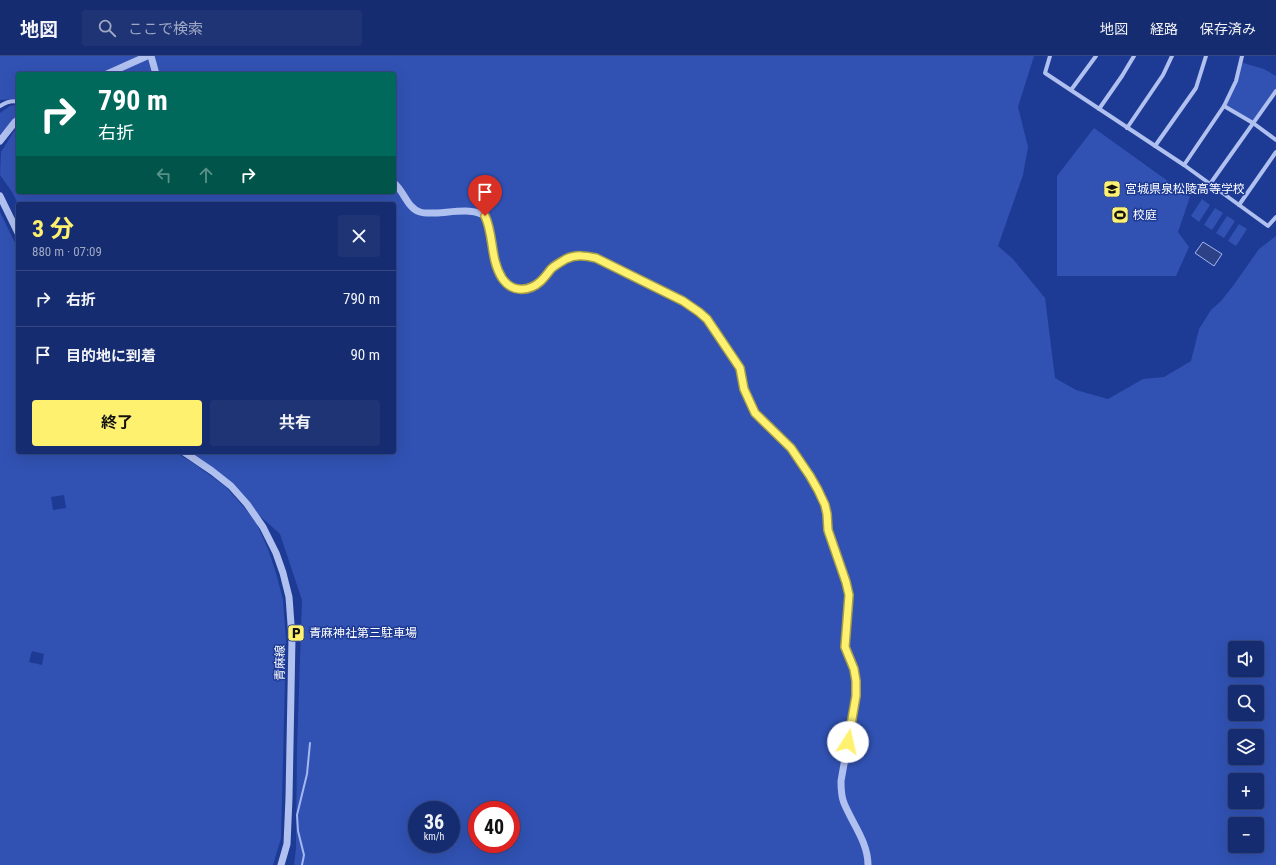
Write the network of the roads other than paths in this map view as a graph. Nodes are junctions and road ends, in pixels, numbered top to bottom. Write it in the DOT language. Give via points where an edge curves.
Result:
graph roads {
  1 [pos="147,56"];
  2 [pos="151,56"];
  3 [pos="1050,56"];
  4 [pos="1096,56"];
  5 [pos="1134,56"];
  6 [pos="1172,56"];
  7 [pos="1206,56"];
  8 [pos="1242,56"];
  9 [pos="111,72"];
  10 [pos="155,72"];
  11 [pos="1071,90"];
  12 [pos="1276,91"];
  13 [pos="16,102"];
  14 [pos="0,106"];
  15 [pos="1224,106"];
  16 [pos="1099,109"];
  17 [pos="16,121"];
  18 [pos="1253,123"];
  19 [pos="1127,128"];
  20 [pos="1276,140"];
  21 [pos="0,141"];
  22 [pos="1155,146"];
  23 [pos="1276,152"];
  24 [pos="1184,165"];
  25 [pos="396,184"];
  26 [pos="1210,184"];
  27 [pos="0,196"];
  28 [pos="1238,205"];
  29 [pos="1276,217"];
  30 [pos="16,229"];
  31 [pos="187,454"];
  32 [pos="281,865"];
  33 [pos="868,865"];
  1 -- 9 [label="street"];
  2 -- 10 [label="street"];
  3 -- 11 [label="street" via="1045,73"];
  4 -- 11 [label="street"];
  5 -- 16 [label="street"];
  6 -- 19 [label="street" via="1163,75"];
  7 -- 22 [label="street" via="1196,88"];
  8 -- 15 [label="street" via="1236,81"];
  11 -- 16 [label="street"];
  12 -- 18 [label="street"];
  13 -- 14 [label="street"];
  15 -- 18 [label="street"];
  15 -- 24 [label="street"];
  16 -- 19 [label="street"];
  17 -- 21 [label="street"];
  18 -- 20 [label="street"];
  18 -- 26 [label="street"];
  19 -- 22 [label="street"];
  22 -- 24 [label="street"];
  23 -- 28 [label="street"];
  24 -- 26 [label="street"];
  25 -- 33 [label="street" via="412,207 419,212 464,211 485,216 496,264 502,277 513,288 521,290 534,286 566,259 578,256 592,257 683,301 699,312 731,353 740,368 744,389 755,413 791,448 818,490 825,505 828,530 846,582 849,607 845,647 854,669 856,696 841,791 865,848"];
  26 -- 28 [label="street"];
  27 -- 30 [label="street"];
  28 -- 29 [label="street" via="1268,226"];
  31 -- 32 [label="street, 青麻線" via="231,486 247,504 263,527 276,553 289,597 292,638 289,798 287,844"];
}
